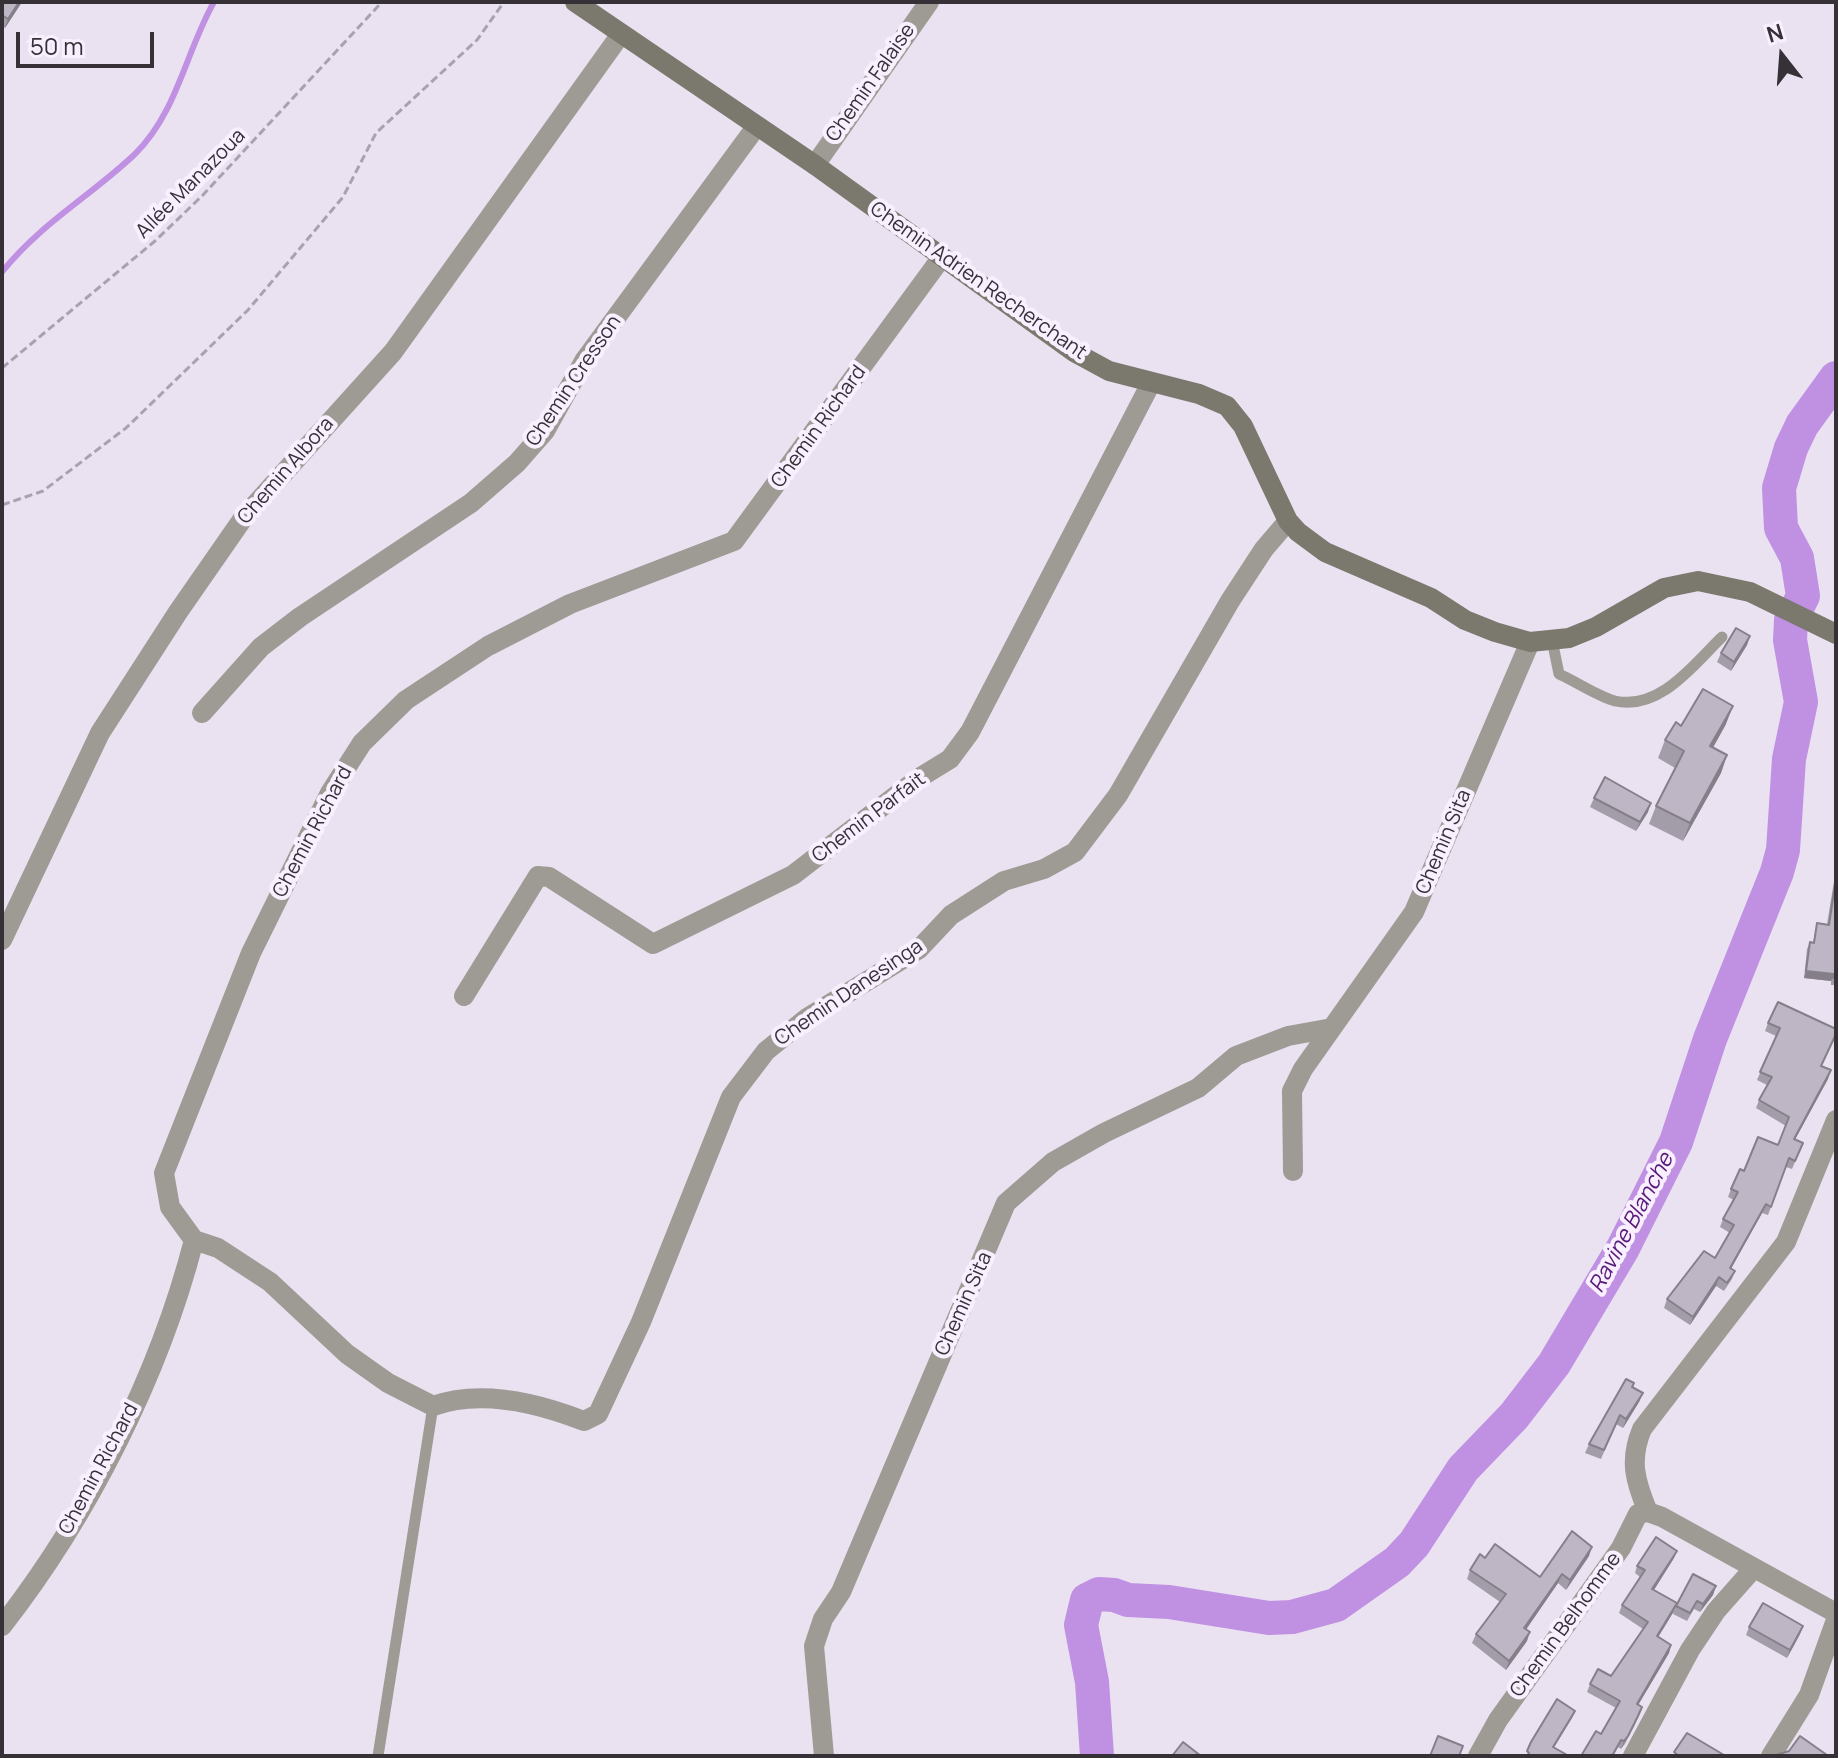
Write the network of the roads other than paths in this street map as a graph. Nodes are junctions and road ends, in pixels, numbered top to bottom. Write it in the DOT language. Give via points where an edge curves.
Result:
graph roads {
  1 [pos="575,2"];
  2 [pos="929,2"];
  3 [pos="621,34"];
  4 [pos="756,127"];
  5 [pos="815,165"];
  6 [pos="942,257"];
  7 [pos="1151,383"];
  8 [pos="1288,521"];
  9 [pos="1836,634"];
  10 [pos="1722,637"];
  11 [pos="1552,640"];
  12 [pos="1530,642"];
  13 [pos="202,713"];
  14 [pos="2,940"];
  15 [pos="464,996"];
  16 [pos="1332,1028"];
  17 [pos="1836,1120"];
  18 [pos="1293,1171"];
  19 [pos="194,1240"];
  20 [pos="433,1406"];
  21 [pos="1655,1514"];
  22 [pos="1754,1568"];
  23 [pos="1836,1613"];
  24 [pos="1836,1620"];
  25 [pos="2,1626"];
  26 [pos="378,1756"];
  27 [pos="824,1756"];
  28 [pos="1478,1756"];
  29 [pos="1633,1756"];
  30 [pos="1771,1756"];
  1 -- 3 [label="main road, Chemin Adrien Recherchant"];
  2 -- 5 [label="street, Chemin Falaise"];
  3 -- 4 [label="main road, Chemin Adrien Recherchant"];
  3 -- 14 [label="street, Chemin Albora" via="393,352 244,517 178,612 100,733"];
  4 -- 5 [label="main road, Chemin Adrien Recherchant"];
  4 -- 13 [label="street, Chemin Cresson" via="584,361 545,431 517,463 471,503 261,647"];
  5 -- 6 [label="main road, Chemin Adrien Recherchant"];
  6 -- 7 [label="main road, Chemin Adrien Recherchant" via="1074,352 1109,371"];
  6 -- 19 [label="street, Chemin Richard" via="734,541 570,604 488,646 406,700 362,743 330,793 251,953 164,1173 170,1207"];
  7 -- 8 [label="main road, Chemin Adrien Recherchant" via="1227,406 1243,426"];
  7 -- 15 [label="street, Chemin Parfait" via="970,732 950,759 793,875 653,944 549,877 538,876"];
  8 -- 12 [label="main road, Chemin Adrien Recherchant" via="1325,552 1431,598 1465,620"];
  8 -- 20 [label="street, Chemin Danesinga" via="1230,601 1118,795 1075,852 1044,869 1004,881 951,915 919,949 807,1018 766,1051 731,1097 641,1322 598,1414 584,1421 504,1400 455,1398"];
  9 -- 11 [label="main road, Chemin Adrien Recherchant" via="1750,592 1708,581 1676,584 1596,627"];
  10 -- 11 [label="lane" via="1672,687 1644,700 1616,701 1559,674"];
  11 -- 12 [label="main road, Chemin Adrien Recherchant"];
  12 -- 16 [label="street, Chemin Sita" via="1414,912"];
  16 -- 18 [label="street, Chemin Sita" via="1292,1091"];
  16 -- 27 [label="street, Chemin Sita" via="1288,1036 1236,1056 1198,1088 1053,1162 1006,1203 814,1646"];
  17 -- 21 [label="street" via="1786,1242 1642,1429 1634,1480"];
  19 -- 20 [label="street" via="218,1248 270,1282 347,1354"];
  19 -- 25 [label="street, Chemin Richard" via="127,1423 44,1572"];
  20 -- 26 [label="lane"];
  21 -- 22 [label="street"];
  21 -- 28 [label="street, Chemin Belhomme" via="1638,1514 1621,1548"];
  22 -- 23 [label="street"];
  22 -- 29 [label="street" via="1690,1650"];
  24 -- 30 [label="street" via="1809,1695"];
}
